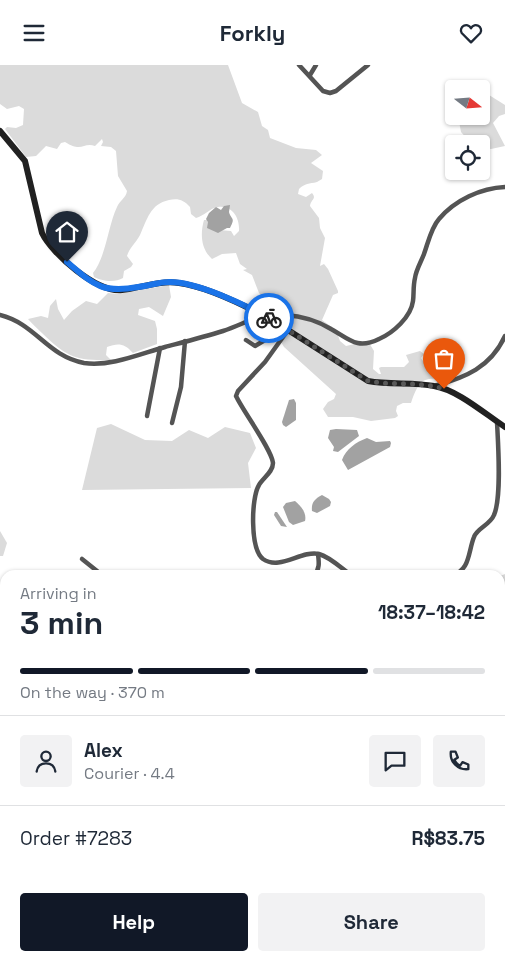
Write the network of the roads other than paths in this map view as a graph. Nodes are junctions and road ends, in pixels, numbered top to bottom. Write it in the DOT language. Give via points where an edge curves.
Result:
graph roads {
  1 [pos="299,65"];
  2 [pos="316,65"];
  3 [pos="368,65"];
  4 [pos="310,75"];
  5 [pos="0,131"];
  6 [pos="505,187"];
  7 [pos="0,315"];
  8 [pos="263,315"];
  9 [pos="286,329"];
  10 [pos="505,335"];
  11 [pos="246,340"];
  12 [pos="185,341"];
  13 [pos="160,348"];
  14 [pos="434,386"];
  15 [pos="147,417"];
  16 [pos="498,422"];
  17 [pos="172,423"];
  18 [pos="505,427"];
  19 [pos="318,554"];
  20 [pos="82,559"];
  21 [pos="96,570"];
  22 [pos="318,570"];
  23 [pos="344,570"];
  24 [pos="463,570"];
  1 -- 4 [label="street"];
  2 -- 4 [label="street"];
  3 -- 4 [label="street" via="330,93 324,91"];
  5 -- 8 [label="street" via="25,161 46,243 90,281 120,291 168,282 181,283"];
  6 -- 8 [label="street" via="476,193 454,205 438,220 415,277 409,313 379,340 355,344 331,329 301,317"];
  7 -- 13 [label="street" via="24,324 52,350 85,363 109,362"];
  8 -- 9 [label="street"];
  8 -- 12 [label="street" via="223,331"];
  9 -- 11 [label="street" via="255,346"];
  9 -- 14 [label="street" via="368,381"];
  9 -- 19 [label="street" via="265,362 236,396 273,463 258,486 254,538 258,552 271,562"];
  10 -- 14 [label="street" via="485,364 455,380"];
  12 -- 13 [label="street"];
  12 -- 17 [label="street" via="181,387"];
  13 -- 15 [label="street"];
  14 -- 16 [label="street" via="454,393"];
  16 -- 18 [label="street"];
  16 -- 24 [label="street" via="496,511 490,522 474,536"];
  19 -- 22 [label="street"];
  19 -- 23 [label="street"];
  20 -- 21 [label="street"];
}
